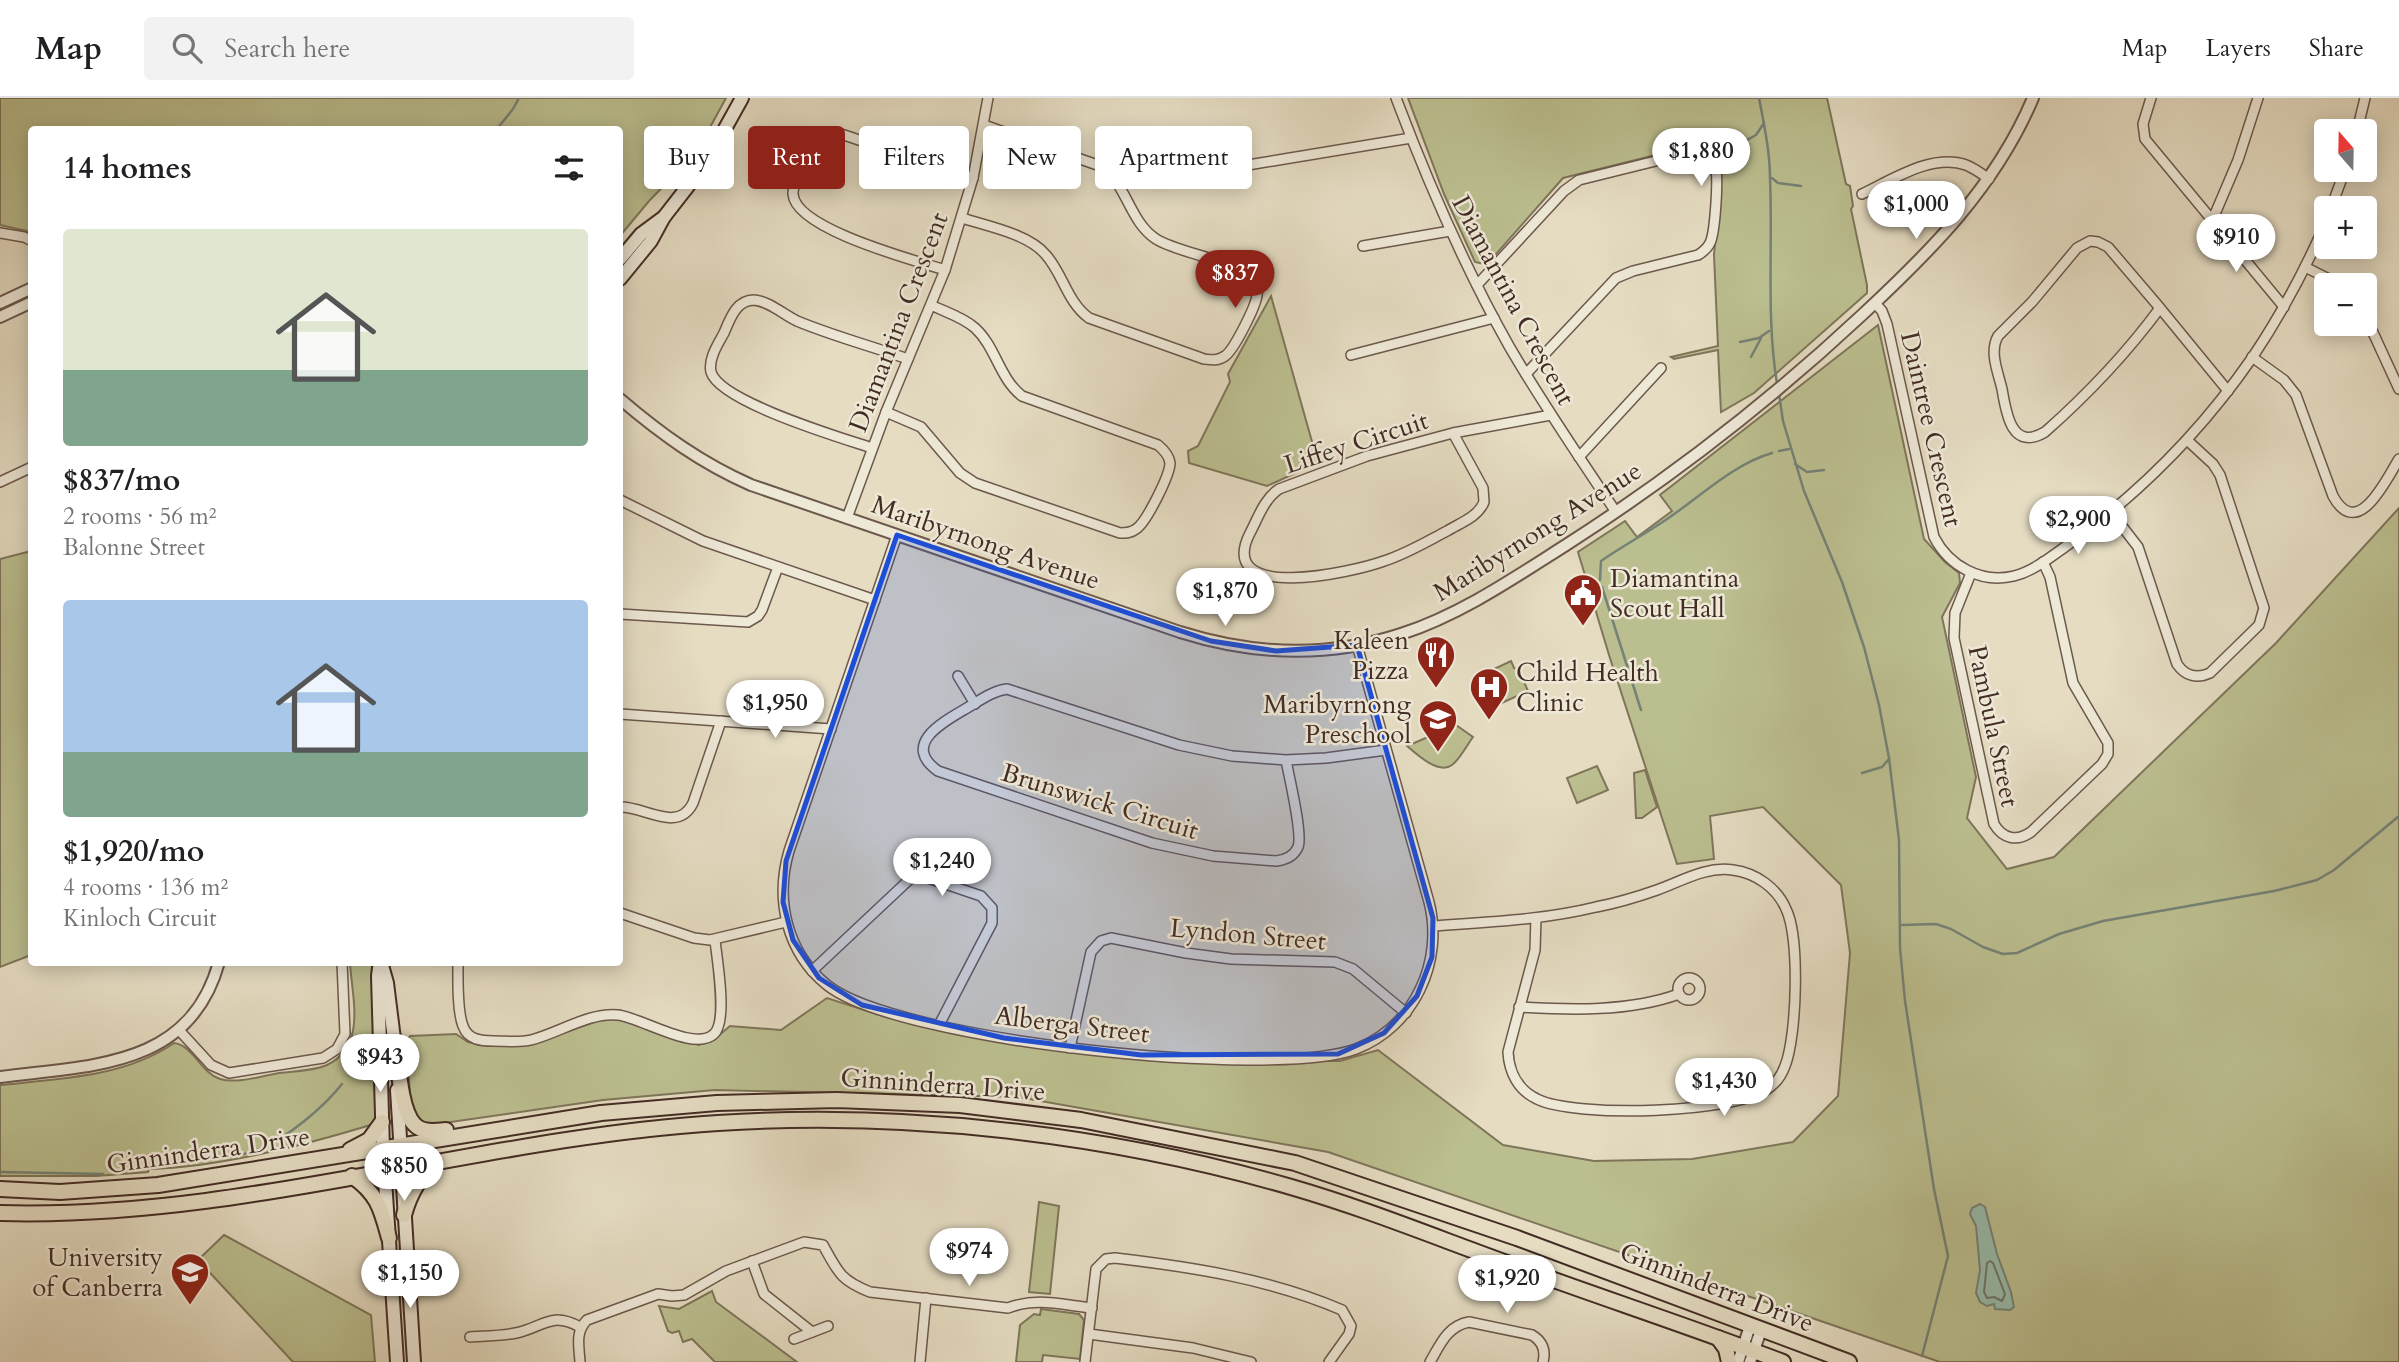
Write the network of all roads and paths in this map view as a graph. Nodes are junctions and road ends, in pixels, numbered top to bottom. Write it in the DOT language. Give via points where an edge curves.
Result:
graph roads {
  1 [pos="742,98"];
  2 [pos="988,98"];
  3 [pos="1396,98"];
  4 [pos="2033,98"];
  5 [pos="2151,98"];
  6 [pos="2258,98"];
  7 [pos="2365,98"];
  8 [pos="2360,119"];
  9 [pos="984,125"];
  10 [pos="1411,138"];
  11 [pos="1252,164"];
  12 [pos="973,178"];
  13 [pos="1989,179"];
  14 [pos="1863,194"];
  15 [pos="664,217"];
  16 [pos="962,218"];
  17 [pos="2212,221"];
  18 [pos="1450,231"];
  19 [pos="0,233"];
  20 [pos="28,239"];
  21 [pos="1363,246"];
  22 [pos="2314,248"];
  23 [pos="623,255"];
  24 [pos="2305,267"];
  25 [pos="945,270"];
  26 [pos="2317,273"];
  27 [pos="623,275"];
  28 [pos="1477,285"];
  29 [pos="28,290"];
  30 [pos="0,303"];
  31 [pos="1875,303"];
  32 [pos="28,304"];
  33 [pos="931,305"];
  34 [pos="2284,307"];
  35 [pos="2160,309"];
  36 [pos="0,317"];
  37 [pos="1494,318"];
  38 [pos="2375,336"];
  39 [pos="1351,355"];
  40 [pos="2252,358"];
  41 [pos="908,359"];
  42 [pos="1661,368"];
  43 [pos="1525,374"];
  44 [pos="2399,389"];
  45 [pos="2228,391"];
  46 [pos="623,402"];
  47 [pos="886,412"];
  48 [pos="1551,415"];
  49 [pos="1453,433"];
  50 [pos="2187,440"];
  51 [pos="872,448"];
  52 [pos="1579,457"];
  53 [pos="2399,459"];
  54 [pos="28,469"];
  55 [pos="0,482"];
  56 [pos="623,501"];
  57 [pos="1616,512"];
  58 [pos="2111,512"];
  59 [pos="847,518"];
  60 [pos="897,535"];
  61 [pos="2043,562"];
  62 [pos="778,567"];
  63 [pos="1971,573"];
  64 [pos="875,600"];
  65 [pos="623,614"];
  66 [pos="1357,645"];
  67 [pos="958,676"];
  68 [pos="975,704"];
  69 [pos="623,714"];
  70 [pos="721,721"];
  71 [pos="831,729"];
  72 [pos="1387,750"];
  73 [pos="1286,760"];
  74 [pos="623,807"];
  75 [pos="623,914"];
  76 [pos="1536,918"];
  77 [pos="786,922"];
  78 [pos="1433,926"];
  79 [pos="715,940"];
  80 [pos="217,966"];
  81 [pos="342,966"];
  82 [pos="380,966"];
  83 [pos="382,966"];
  84 [pos="458,966"];
  85 [pos="813,971"];
  86 [pos="1679,994"];
  87 [pos="1519,1007"];
  88 [pos="1406,1013"];
  89 [pos="939,1025"];
  90 [pos="178,1029"];
  91 [pos="395,1040"];
  92 [pos="1070,1048"];
  93 [pos="0,1077"];
  94 [pos="601,1113"];
  95 [pos="382,1122"];
  96 [pos="399,1146"];
  97 [pos="383,1149"];
  98 [pos="329,1158"];
  99 [pos="436,1161"];
  100 [pos="401,1167"];
  101 [pos="385,1170"];
  102 [pos="352,1176"];
  103 [pos="0,1189"];
  104 [pos="0,1213"];
  105 [pos="404,1215"];
  106 [pos="389,1238"];
  107 [pos="751,1261"];
  108 [pos="926,1298"];
  109 [pos="1092,1308"];
  110 [pos="828,1326"];
  111 [pos="580,1327"];
  112 [pos="1755,1328"];
  113 [pos="812,1332"];
  114 [pos="1089,1334"];
  115 [pos="470,1337"];
  116 [pos="1718,1338"];
  117 [pos="794,1339"];
  118 [pos="1749,1353"];
  119 [pos="397,1362"];
  120 [pos="414,1362"];
  121 [pos="580,1362"];
  122 [pos="920,1362"];
  123 [pos="1086,1362"];
  124 [pos="1251,1362"];
  125 [pos="1329,1362"];
  126 [pos="1430,1362"];
  127 [pos="1544,1362"];
  128 [pos="1730,1362"];
  129 [pos="1738,1362"];
  130 [pos="1783,1362"];
  131 [pos="1849,1362"];
  1 -- 15 [label="main road" via="719,142"];
  2 -- 9 [label="street, Diamantina Crescent"];
  3 -- 10 [label="street, Diamantina Crescent"];
  4 -- 13 [label="street, Maribyrnong Avenue"];
  5 -- 17 [label="street" via="2143,124 2145,139"];
  6 -- 17 [label="street"];
  7 -- 8 [label="street"];
  9 -- 12 [label="street, Diamantina Crescent"];
  9 -- 16 [label="street" via="1102,167 1117,181 1150,235 1246,272 1256,284 1256,299 1230,351 1219,359 1204,359 1094,321 1074,304 1040,248"];
  10 -- 11 [label="street"];
  10 -- 18 [label="street, Diamantina Crescent"];
  12 -- 16 [label="street, Diamantina Crescent"];
  12 -- 25 [label="street" via="838,133 821,141 795,184 797,206 823,226"];
  13 -- 14 [label="street" via="1966,165 1940,163"];
  13 -- 31 [label="street, Maribyrnong Avenue" via="1946,233"];
  15 -- 23 [label="main road"];
  15 -- 27 [label="main road"];
  16 -- 25 [label="street, Diamantina Crescent"];
  17 -- 34 [label="street"];
  18 -- 21 [label="street"];
  18 -- 28 [label="street, Diamantina Crescent"];
  19 -- 20 [label="street"];
  22 -- 24 [label="street"];
  24 -- 26 [label="street"];
  24 -- 34 [label="street"];
  25 -- 33 [label="street, Diamantina Crescent"];
  28 -- 37 [label="street, Diamantina Crescent"];
  28 -- 43 [label="street" via="1579,180 1692,152 1704,154 1715,165 1712,235 1707,248 1698,255 1616,278"];
  29 -- 30 [label="street"];
  31 -- 57 [label="street, Maribyrnong Avenue" via="1761,405"];
  31 -- 63 [label="street, Daintree Crescent" via="1887,324 1931,530 1947,556"];
  32 -- 36 [label="street"];
  33 -- 41 [label="street, Diamantina Crescent"];
  33 -- 47 [label="street" via="974,327 1022,396 1158,445 1169,460 1167,475 1142,524 1120,533 975,483 960,473 921,427"];
  34 -- 40 [label="street"];
  35 -- 35 [label="street" via="2108,247 2094,241 2077,248 1995,343 2013,429 2026,437 2045,432 2106,374"];
  35 -- 45 [label="street"];
  37 -- 39 [label="street"];
  37 -- 43 [label="street, Diamantina Crescent"];
  38 -- 44 [label="street"];
  40 -- 45 [label="street"];
  40 -- 53 [label="street" via="2284,380 2296,395 2340,506 2354,511 2369,506"];
  41 -- 47 [label="street, Diamantina Crescent"];
  41 -- 51 [label="street" via="751,300 735,310 711,359 715,380 747,401"];
  42 -- 52 [label="street"];
  43 -- 48 [label="street, Diamantina Crescent"];
  45 -- 50 [label="street"];
  46 -- 59 [label="street, Maribyrnong Avenue" via="668,439 720,471"];
  47 -- 51 [label="street, Diamantina Crescent"];
  48 -- 49 [label="street, Liffey Circuit"];
  48 -- 52 [label="street, Diamantina Crescent"];
  49 -- 49 [label="street, Liffey Circuit" via="1484,492 1483,506 1473,516 1414,549 1352,570 1279,576 1256,573 1246,564 1245,542 1268,499 1279,489 1367,456"];
  50 -- 58 [label="street"];
  50 -- 58 [label="street" via="2220,475 2264,608 2259,625 2210,673 2192,676 2177,664 2138,547"];
  51 -- 59 [label="street, Diamantina Crescent"];
  52 -- 57 [label="street, Diamantina Crescent"];
  54 -- 55 [label="street"];
  56 -- 62 [label="street" via="688,535"];
  57 -- 66 [label="street, Maribyrnong Avenue" via="1451,614 1411,631"];
  58 -- 61 [label="street"];
  59 -- 60 [label="street, Maribyrnong Avenue"];
  60 -- 64 [label="street, Alberga Street"];
  60 -- 66 [label="street, Maribyrnong Avenue" via="1211,641 1276,651"];
  61 -- 63 [label="street" via="2007,577"];
  61 -- 63 [label="street, Pambula Street" via="2073,683 2109,750 2102,764 2022,838 2004,836 1994,824 1954,638 1955,613"];
  62 -- 64 [label="street"];
  62 -- 65 [label="street" via="762,610 748,622"];
  64 -- 71 [label="street, Alberga Street"];
  66 -- 72 [label="street, Alberga Street"];
  67 -- 68 [label="street"];
  68 -- 73 [label="street, Brunswick Circuit" via="1010,689 1179,745 1232,756"];
  68 -- 73 [label="street, Brunswick Circuit" via="929,734 926,755 938,771 1122,834 1193,852 1276,861 1293,854 1299,838"];
  69 -- 70 [label="street"];
  70 -- 71 [label="street"];
  70 -- 74 [label="street" via="686,813 672,819"];
  71 -- 77 [label="street, Alberga Street" via="786,860 782,891"];
  72 -- 73 [label="street, Brunswick Circuit"];
  72 -- 78 [label="street, Alberga Street"];
  75 -- 79 [label="street" via="694,938"];
  76 -- 78 [label="street"];
  76 -- 87 [label="street" via="1535,950"];
  76 -- 87 [label="street" via="1617,902 1710,870 1734,870 1756,877 1780,897 1792,926 1794,995 1788,1055 1774,1084 1747,1099 1650,1110 1553,1104 1528,1094 1512,1072 1509,1045"];
  77 -- 79 [label="street"];
  77 -- 85 [label="street, Alberga Street"];
  78 -- 88 [label="street, Alberga Street" via="1429,967"];
  79 -- 84 [label="street" via="722,1020 716,1033 699,1041 612,1015 531,1040 476,1039 461,1023"];
  80 -- 90 [label="street" via="205,997"];
  81 -- 90 [label="street" via="346,1029 340,1045 323,1058 229,1073 211,1065"];
  82 -- 95 [label="main road"];
  83 -- 91 [label="main road"];
  85 -- 89 [label="street, Alberga Street" via="853,1001"];
  85 -- 89 [label="street" via="911,878 925,877 982,896 992,908 992,923"];
  86 -- 87 [label="street" via="1605,1007"];
  88 -- 92 [label="street, Alberga Street" via="1375,1039 1328,1056 1200,1058"];
  88 -- 92 [label="street, Lyndon Street" via="1341,964 1231,959 1111,938 1091,952"];
  89 -- 92 [label="street, Alberga Street"];
  90 -- 93 [label="street" via="125,1059"];
  91 -- 94 [label="main road" via="407,1111 416,1127 431,1132"];
  91 -- 96 [label="main road"];
  94 -- 96 [label="main road, Ginninderra Drive"];
  94 -- 112 [label="main road, Ginninderra Drive" via="717,1103 837,1100 960,1105 1082,1120 1295,1163 1503,1233"];
  95 -- 97 [label="main road"];
  95 -- 98 [label="main road" via="366,1143"];
  96 -- 97 [label="main road, Ginninderra Drive"];
  96 -- 100 [label="main road"];
  97 -- 98 [label="main road, Ginninderra Drive"];
  97 -- 101 [label="main road"];
  98 -- 103 [label="main road, Ginninderra Drive" via="158,1185 60,1192"];
  99 -- 100 [label="main road, Ginninderra Drive"];
  99 -- 105 [label="main road" via="414,1187"];
  99 -- 116 [label="main road, Ginninderra Drive" via="718,1123 958,1124 1068,1139 1289,1186"];
  100 -- 101 [label="main road, Ginninderra Drive"];
  100 -- 105 [label="main road"];
  101 -- 102 [label="main road, Ginninderra Drive"];
  101 -- 106 [label="main road"];
  102 -- 104 [label="main road, Ginninderra Drive" via="160,1207"];
  102 -- 106 [label="main road" via="369,1187 381,1206"];
  105 -- 120 [label="main road"];
  106 -- 119 [label="main road"];
  107 -- 108 [label="street" via="804,1242 823,1245 849,1284 870,1292"];
  107 -- 111 [label="street" via="684,1295 658,1293 590,1318"];
  107 -- 113 [label="street" via="764,1294"];
  108 -- 109 [label="street" via="1008,1308 1040,1301"];
  108 -- 122 [label="street"];
  109 -- 114 [label="street"];
  109 -- 125 [label="street" via="1096,1269 1105,1259 1235,1276 1342,1310 1351,1326 1349,1334"];
  110 -- 113 [label="street"];
  111 -- 115 [label="street" via="555,1319 516,1333"];
  111 -- 121 [label="street"];
  112 -- 118 [label="street"];
  112 -- 131 [label="main road, Ginninderra Drive"];
  113 -- 117 [label="street"];
  114 -- 123 [label="street"];
  114 -- 124 [label="street" via="1193,1348"];
  116 -- 118 [label="main road, Ginninderra Drive"];
  116 -- 128 [label="main road"];
  118 -- 129 [label="street"];
  118 -- 130 [label="main road, Ginninderra Drive"];
  126 -- 127 [label="street" via="1449,1331 1469,1322 1532,1335 1541,1340"];
}
